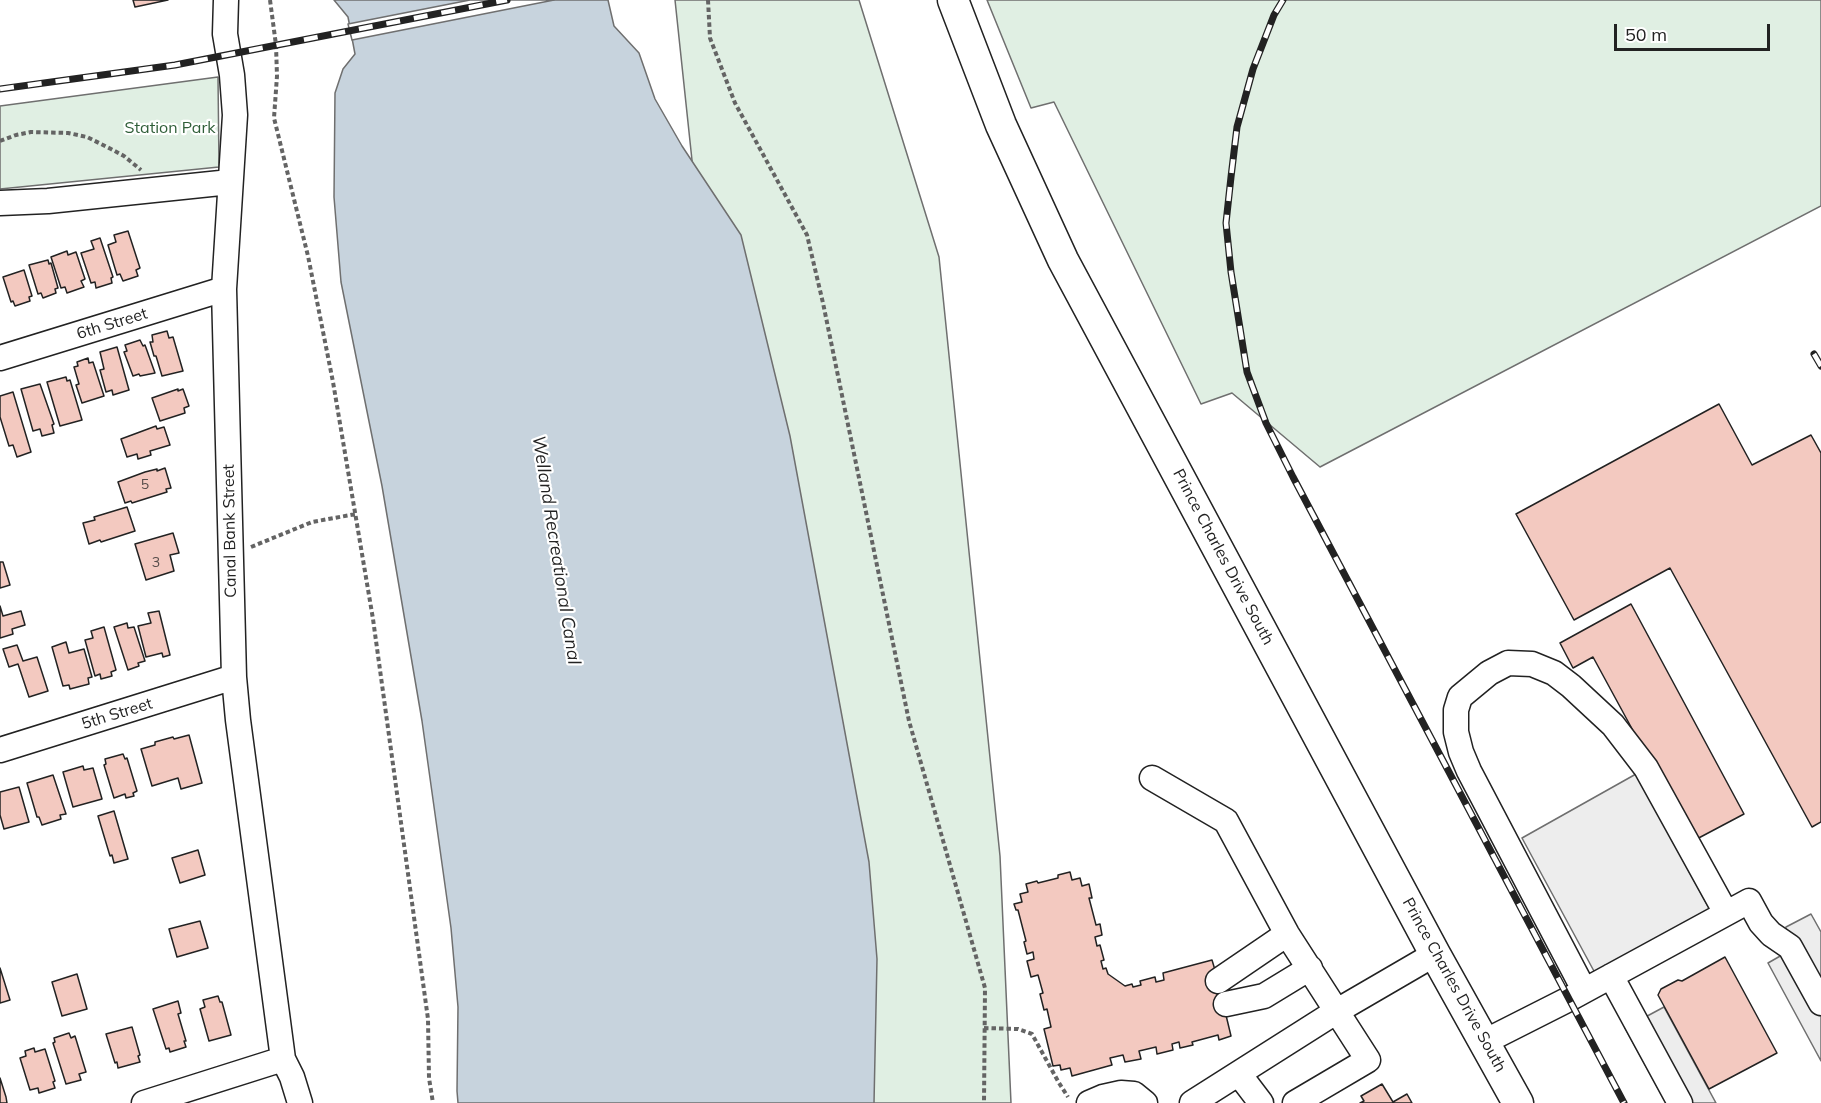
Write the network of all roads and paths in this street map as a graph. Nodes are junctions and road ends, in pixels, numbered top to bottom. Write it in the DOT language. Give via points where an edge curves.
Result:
graph roads {
  1 [pos="226,0"];
  2 [pos="270,0"];
  3 [pos="708,0"];
  4 [pos="953,0"];
  5 [pos="0,141"];
  6 [pos="230,182"];
  7 [pos="146,190"];
  8 [pos="0,203"];
  9 [pos="224,289"];
  10 [pos="0,358"];
  11 [pos="356,514"];
  12 [pos="231,556"];
  13 [pos="234,677"];
  14 [pos="0,750"];
  15 [pos="1152,778"];
  16 [pos="1726,914"];
  17 [pos="1287,934"];
  18 [pos="1435,954"];
  19 [pos="1310,968"];
  20 [pos="1611,976"];
  21 [pos="1218,981"];
  22 [pos="1584,990"];
  23 [pos="1821,1003"];
  24 [pos="1226,1004"];
  25 [pos="1337,1011"];
  26 [pos="984,1028"];
  27 [pos="1484,1042"];
  28 [pos="283,1059"];
  29 [pos="1239,1074"];
  30 [pos="144,1103"];
  31 [pos="300,1103"];
  32 [pos="433,1103"];
  33 [pos="984,1103"];
  34 [pos="1072,1103"];
  35 [pos="1089,1103"];
  36 [pos="1145,1103"];
  37 [pos="1192,1103"];
  38 [pos="1261,1103"];
  39 [pos="1295,1103"];
  40 [pos="1518,1103"];
  41 [pos="1680,1103"];
  1 -- 6 [label="street, Canal Bank Street" via="225,34 235,115"];
  2 -- 11 [label="path" via="276,45 274,118 308,256"];
  3 -- 26 [label="path" via="710,38 735,103 807,236 909,721 985,988"];
  4 -- 18 [label="main road, Prince Charles Drive South" via="1001,125 1063,260"];
  5 -- 7 [label="path" via="31,132 87,137 124,156 141,171"];
  6 -- 7 [label="street"];
  6 -- 9 [label="street, Canal Bank Street"];
  7 -- 8 [label="street"];
  9 -- 10 [label="street, 6th Street"];
  9 -- 12 [label="street, Canal Bank Street"];
  11 -- 12 [label="path" via="312,522"];
  11 -- 32 [label="path" via="427,1008"];
  12 -- 13 [label="street, Canal Bank Street"];
  13 -- 14 [label="street, 5th Street"];
  13 -- 28 [label="street, Canal Bank Street"];
  15 -- 17 [label="street" via="1226,821"];
  16 -- 20 [label="street"];
  16 -- 22 [label="street" via="1647,768 1613,725 1554,673 1532,664 1508,663 1489,673 1460,697 1456,732 1461,752"];
  16 -- 23 [label="street" via="1749,901 1771,934 1790,946"];
  17 -- 19 [label="street"];
  17 -- 21 [label="street"];
  18 -- 25 [label="street"];
  18 -- 27 [label="main road, Prince Charles Drive South"];
  19 -- 24 [label="street" via="1264,996"];
  19 -- 25 [label="street"];
  20 -- 22 [label="street"];
  20 -- 41 [label="street"];
  22 -- 27 [label="street"];
  25 -- 29 [label="street"];
  25 -- 39 [label="street" via="1368,1060"];
  26 -- 33 [label="path"];
  26 -- 34 [label="path" via="1018,1029 1032,1034"];
  27 -- 40 [label="main road, Prince Charles Drive South"];
  28 -- 30 [label="street"];
  28 -- 31 [label="street, Canal Bank Street"];
  29 -- 37 [label="street"];
  29 -- 38 [label="street"];
  35 -- 36 [label="street" via="1121,1093 1134,1094"];
}
